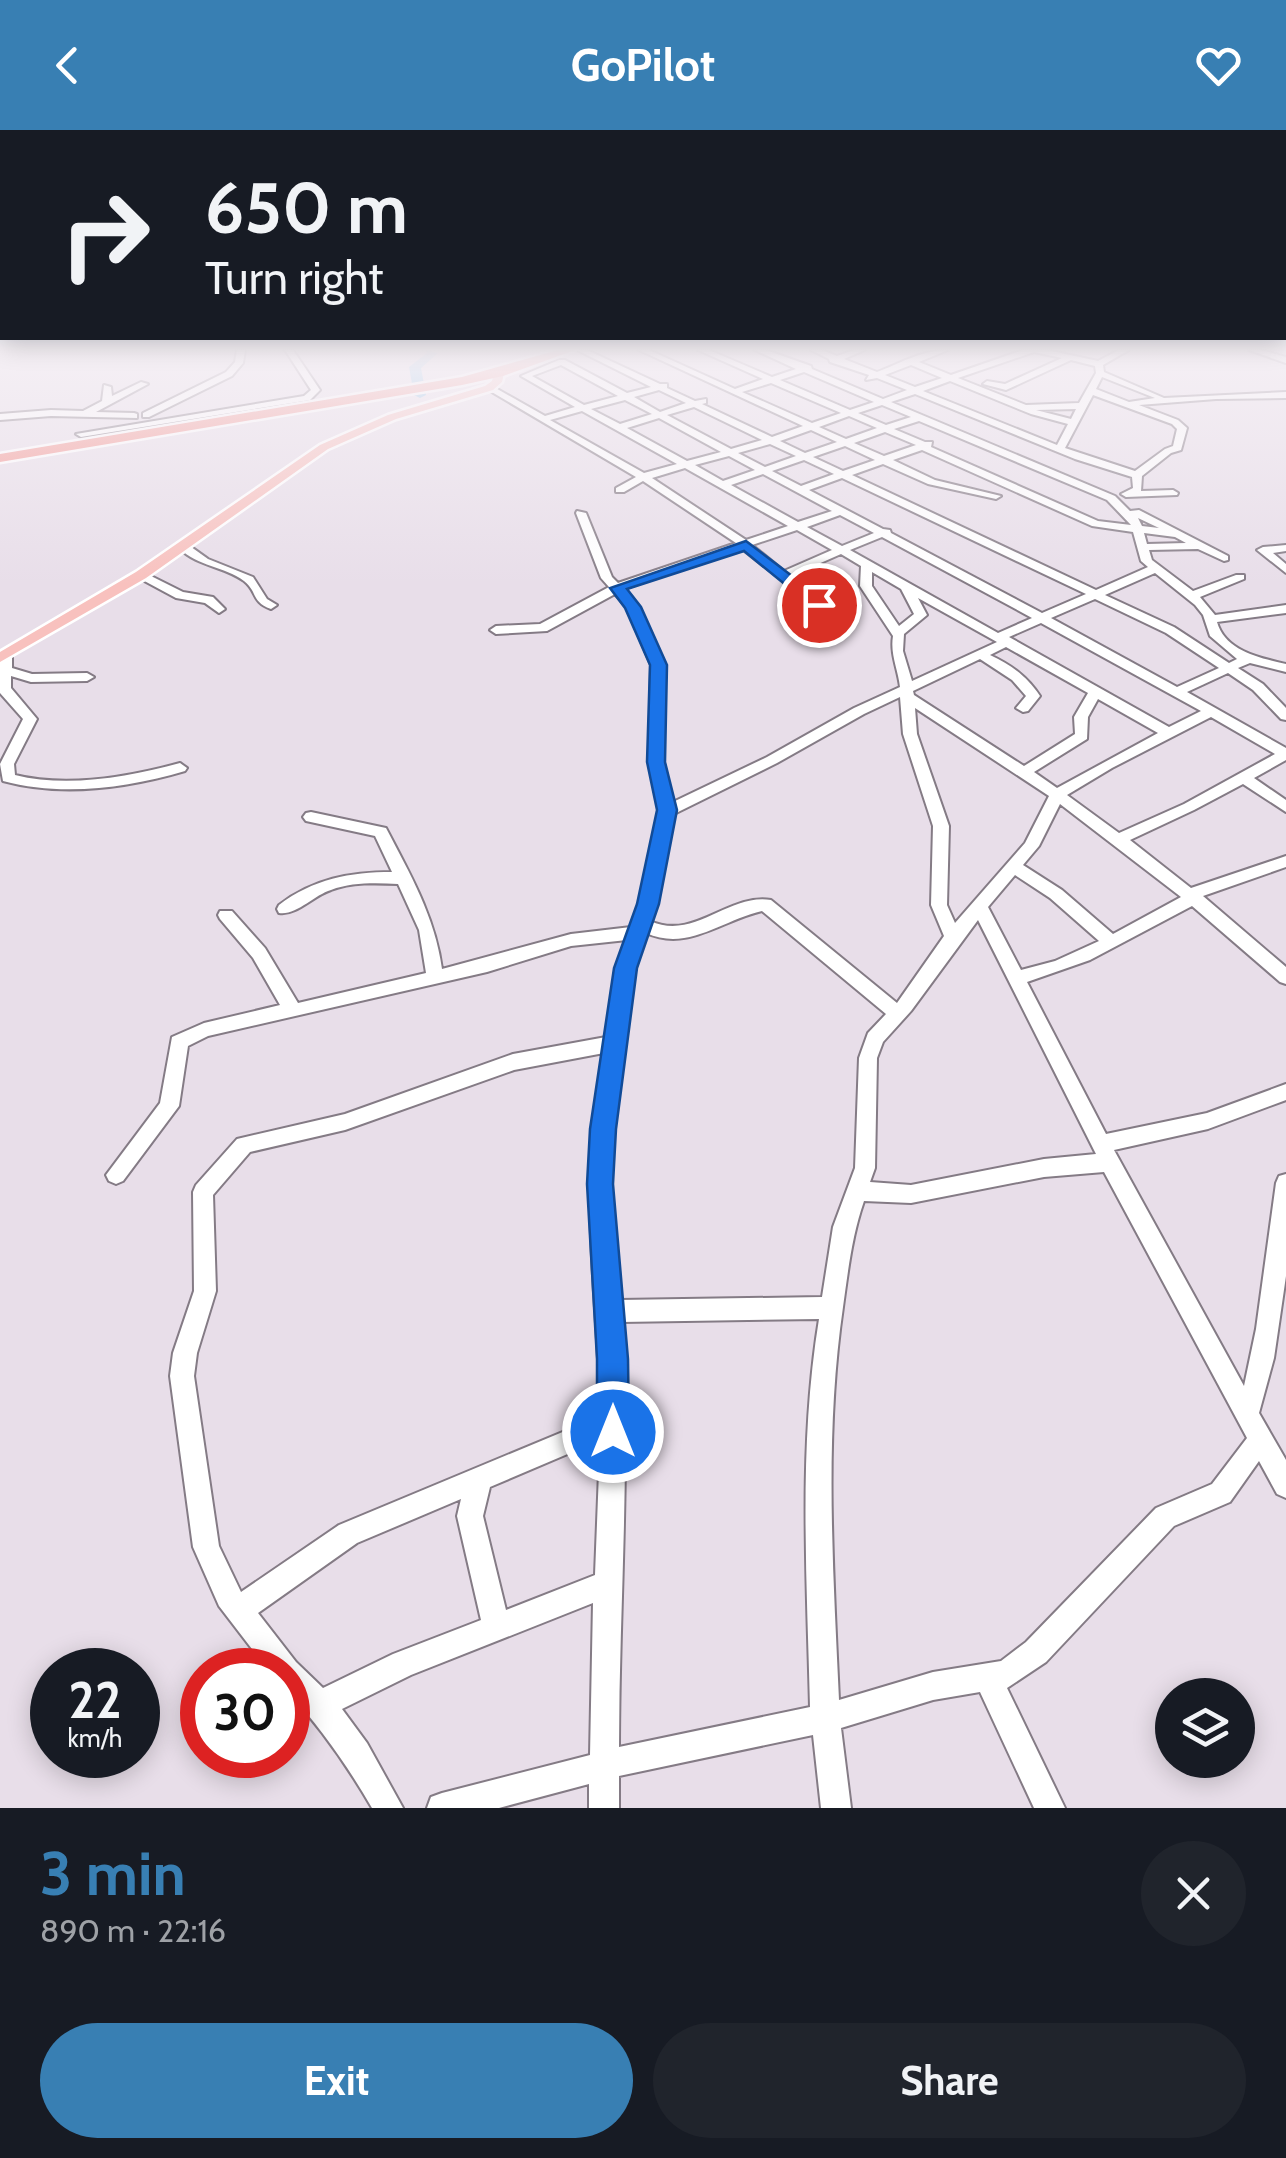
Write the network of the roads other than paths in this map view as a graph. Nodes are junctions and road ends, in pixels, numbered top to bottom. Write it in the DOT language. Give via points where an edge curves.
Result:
graph roads {
  1 [pos="79,428"];
  2 [pos="134,428"];
  3 [pos="155,428"];
  4 [pos="365,428"];
  5 [pos="557,428"];
  6 [pos="619,428"];
  7 [pos="686,428"];
  8 [pos="753,428"];
  9 [pos="805,428"];
  10 [pos="816,428"];
  11 [pos="942,428"];
  12 [pos="970,428"];
  13 [pos="1011,428"];
  14 [pos="1071,428"];
  15 [pos="1182,428"];
  16 [pos="886,429"];
  17 [pos="606,433"];
  18 [pos="956,434"];
  19 [pos="593,438"];
  20 [pos="82,439"];
  21 [pos="776,439"];
  22 [pos="580,442"];
  23 [pos="849,443"];
  24 [pos="922,445"];
  25 [pos="1060,448"];
  26 [pos="731,452"];
  27 [pos="811,456"];
  28 [pos="0,458"];
  29 [pos="883,460"];
  30 [pos="683,464"];
  31 [pos="766,469"];
  32 [pos="847,474"];
  33 [pos="919,476"];
  34 [pos="643,477"];
  35 [pos="1135,484"];
  36 [pos="721,485"];
  37 [pos="802,489"];
  38 [pos="620,490"];
  39 [pos="884,492"];
  40 [pos="1166,493"];
  41 [pos="1106,495"];
  42 [pos="996,496"];
  43 [pos="842,511"];
  44 [pos="581,513"];
  45 [pos="1136,521"];
  46 [pos="1104,526"];
  47 [pos="798,527"];
  48 [pos="886,532"];
  49 [pos="746,545"];
  50 [pos="183,546"];
  51 [pos="1201,546"];
  52 [pos="1143,547"];
  53 [pos="1286,548"];
  54 [pos="841,550"];
  55 [pos="1224,558"];
  56 [pos="866,564"];
  57 [pos="1154,569"];
  58 [pos="1286,570"];
  59 [pos="784,574"];
  60 [pos="141,576"];
  61 [pos="1240,577"];
  62 [pos="618,588"];
  63 [pos="907,588"];
  64 [pos="1095,594"];
  65 [pos="1192,596"];
  66 [pos="271,605"];
  67 [pos="819,605"];
  68 [pos="219,609"];
  69 [pos="1286,609"];
  70 [pos="1044,618"];
  71 [pos="1208,619"];
  72 [pos="496,630"];
  73 [pos="898,633"];
  74 [pos="1005,639"];
  75 [pos="981,655"];
  76 [pos="1245,658"];
  77 [pos="4,661"];
  78 [pos="1286,668"];
  79 [pos="1228,670"];
  80 [pos="87,677"];
  81 [pos="1096,691"];
  82 [pos="905,692"];
  83 [pos="1177,692"];
  84 [pos="1022,708"];
  85 [pos="1212,711"];
  86 [pos="1286,716"];
  87 [pos="1168,732"];
  88 [pos="1286,754"];
  89 [pos="180,768"];
  90 [pos="1024,772"];
  91 [pos="1242,776"];
  92 [pos="4,779"];
  93 [pos="1057,795"];
  94 [pos="1286,807"];
  95 [pos="667,810"];
  96 [pos="311,818"];
  97 [pos="1119,839"];
  98 [pos="1286,861"];
  99 [pos="1013,866"];
  100 [pos="403,878"];
  101 [pos="1193,895"];
  102 [pos="979,906"];
  103 [pos="285,909"];
  104 [pos="226,914"];
  105 [pos="640,928"];
  106 [pos="953,938"];
  107 [pos="1110,942"];
  108 [pos="1286,977"];
  109 [pos="435,978"];
  110 [pos="1014,978"];
  111 [pos="292,1008"];
  112 [pos="897,1013"];
  113 [pos="615,1043"];
  114 [pos="1286,1092"];
  115 [pos="1107,1153"];
  116 [pos="116,1175"];
  117 [pos="1286,1183"];
  118 [pos="857,1191"];
  119 [pos="832,1308"];
  120 [pos="610,1311"];
  121 [pos="1253,1428"];
  122 [pos="613,1432"];
  123 [pos="478,1483"];
  124 [pos="1286,1486"];
  125 [pos="607,1584"];
  126 [pos="238,1610"];
  127 [pos="498,1628"];
  128 [pos="269,1648"];
  129 [pos="986,1677"];
  130 [pos="310,1696"];
  131 [pos="318,1705"];
  132 [pos="825,1718"];
  133 [pos="606,1766"];
  134 [pos="388,1808"];
  135 [pos="442,1808"];
  136 [pos="604,1808"];
  137 [pos="836,1808"];
  138 [pos="1050,1808"];
  1 -- 20 [label="street"];
  2 -- 20 [label="street"];
  3 -- 20 [label="highway"];
  4 -- 50 [label="main road" via="324,446"];
  5 -- 22 [label="street"];
  6 -- 17 [label="street"];
  6 -- 30 [label="street"];
  7 -- 26 [label="street"];
  8 -- 21 [label="street"];
  9 -- 21 [label="street"];
  10 -- 23 [label="street"];
  11 -- 18 [label="street"];
  12 -- 18 [label="street"];
  13 -- 25 [label="street"];
  14 -- 25 [label="street"];
  15 -- 35 [label="street" via="1178,448"];
  16 -- 23 [label="street"];
  16 -- 24 [label="street"];
  18 -- 24 [label="street"];
  18 -- 41 [label="street"];
  19 -- 22 [label="street"];
  20 -- 28 [label="highway"];
  21 -- 26 [label="street"];
  21 -- 27 [label="street"];
  22 -- 34 [label="street"];
  23 -- 27 [label="street"];
  23 -- 29 [label="street"];
  24 -- 29 [label="street"];
  24 -- 46 [label="street"];
  25 -- 35 [label="street"];
  26 -- 30 [label="street"];
  26 -- 31 [label="street"];
  27 -- 31 [label="street"];
  27 -- 32 [label="street"];
  29 -- 32 [label="street"];
  29 -- 33 [label="street"];
  30 -- 34 [label="street"];
  30 -- 36 [label="street"];
  31 -- 36 [label="street"];
  31 -- 37 [label="street"];
  32 -- 37 [label="street"];
  32 -- 39 [label="street"];
  33 -- 39 [label="street"];
  33 -- 42 [label="street"];
  34 -- 38 [label="street"];
  34 -- 49 [label="street"];
  35 -- 40 [label="street"];
  35 -- 41 [label="street"];
  35 -- 45 [label="street"];
  36 -- 47 [label="street"];
  37 -- 43 [label="street"];
  39 -- 64 [label="street"];
  41 -- 45 [label="street"];
  43 -- 47 [label="street"];
  43 -- 48 [label="street"];
  44 -- 62 [label="street" via="607,578"];
  45 -- 46 [label="street"];
  45 -- 51 [label="street"];
  45 -- 52 [label="street"];
  46 -- 52 [label="street"];
  47 -- 49 [label="street"];
  47 -- 54 [label="street"];
  48 -- 54 [label="street"];
  48 -- 70 [label="street"];
  49 -- 59 [label="street"];
  49 -- 62 [label="street"];
  50 -- 60 [label="main road"];
  50 -- 66 [label="street" via="206,564 246,573"];
  51 -- 52 [label="street"];
  51 -- 55 [label="street"];
  52 -- 57 [label="street"];
  53 -- 58 [label="street" via="1263,550"];
  54 -- 56 [label="street"];
  54 -- 59 [label="street"];
  56 -- 63 [label="street"];
  56 -- 73 [label="street" via="866,586"];
  57 -- 64 [label="street"];
  57 -- 65 [label="street"];
  59 -- 67 [label="street"];
  60 -- 68 [label="street"];
  60 -- 77 [label="main road"];
  61 -- 65 [label="street"];
  62 -- 72 [label="street" via="543,628"];
  62 -- 95 [label="street" via="658,665 656,762"];
  63 -- 73 [label="street" via="921,615"];
  63 -- 74 [label="street"];
  64 -- 70 [label="street"];
  64 -- 79 [label="street" via="1180,635"];
  65 -- 71 [label="street"];
  69 -- 71 [label="street"];
  70 -- 74 [label="street"];
  70 -- 83 [label="street"];
  71 -- 76 [label="street" via="1214,633"];
  73 -- 82 [label="street"];
  74 -- 75 [label="street"];
  74 -- 81 [label="street"];
  75 -- 82 [label="street"];
  75 -- 84 [label="street" via="1030,690 1033,696"];
  76 -- 78 [label="street"];
  76 -- 79 [label="street"];
  77 -- 80 [label="street" via="31,678"];
  77 -- 92 [label="street" via="4,690 30,718"];
  79 -- 83 [label="street"];
  79 -- 86 [label="street" via="1258,687"];
  81 -- 87 [label="street"];
  81 -- 90 [label="street" via="1081,717 1082,736"];
  82 -- 90 [label="street"];
  82 -- 95 [label="street"];
  82 -- 106 [label="street" via="915,752 939,814 939,904"];
  83 -- 85 [label="street"];
  85 -- 87 [label="street"];
  85 -- 88 [label="street"];
  87 -- 93 [label="street"];
  88 -- 91 [label="street"];
  89 -- 92 [label="street" via="149,778"];
  90 -- 93 [label="street"];
  91 -- 94 [label="street"];
  91 -- 97 [label="street"];
  93 -- 97 [label="street"];
  93 -- 99 [label="street" via="1032,846"];
  95 -- 105 [label="street"];
  96 -- 100 [label="street" via="381,832"];
  97 -- 101 [label="street"];
  98 -- 101 [label="street"];
  99 -- 102 [label="street"];
  99 -- 107 [label="street"];
  100 -- 103 [label="street" via="338,880 303,893"];
  100 -- 109 [label="street" via="426,926"];
  101 -- 107 [label="street"];
  101 -- 108 [label="street"];
  102 -- 106 [label="street"];
  102 -- 110 [label="street"];
  104 -- 111 [label="street" via="260,953"];
  105 -- 109 [label="street"];
  105 -- 112 [label="street" via="691,932 765,904"];
  105 -- 113 [label="street" via="625,968"];
  106 -- 112 [label="street"];
  107 -- 110 [label="street"];
  109 -- 111 [label="street"];
  110 -- 115 [label="street"];
  111 -- 116 [label="street" via="180,1042 169,1106"];
  112 -- 118 [label="street" via="868,1058 868,1136"];
  113 -- 120 [label="street" via="600,1184"];
  113 -- 126 [label="street" via="513,1062 345,1122 252,1142 207,1184 200,1210 205,1291 182,1376 206,1546"];
  114 -- 115 [label="street"];
  115 -- 118 [label="street" via="911,1194"];
  115 -- 121 [label="street"];
  117 -- 121 [label="street"];
  118 -- 119 [label="street" via="844,1227"];
  119 -- 120 [label="street"];
  119 -- 132 [label="street" via="822,1372 818,1509"];
  120 -- 122 [label="street"];
  121 -- 124 [label="street"];
  121 -- 129 [label="street" via="1222,1493 1165,1517 1036,1652 1006,1674"];
  122 -- 123 [label="street" via="577,1438"];
  122 -- 125 [label="street"];
  123 -- 126 [label="street" via="348,1534"];
  123 -- 127 [label="street" via="470,1516"];
  125 -- 127 [label="street"];
  125 -- 133 [label="street"];
  126 -- 128 [label="street"];
  127 -- 131 [label="street"];
  129 -- 132 [label="street"];
  129 -- 138 [label="street"];
  130 -- 131 [label="street"];
  131 -- 134 [label="street" via="357,1753"];
  132 -- 133 [label="street"];
  132 -- 137 [label="street"];
  133 -- 135 [label="street"];
  133 -- 136 [label="street"];
}
